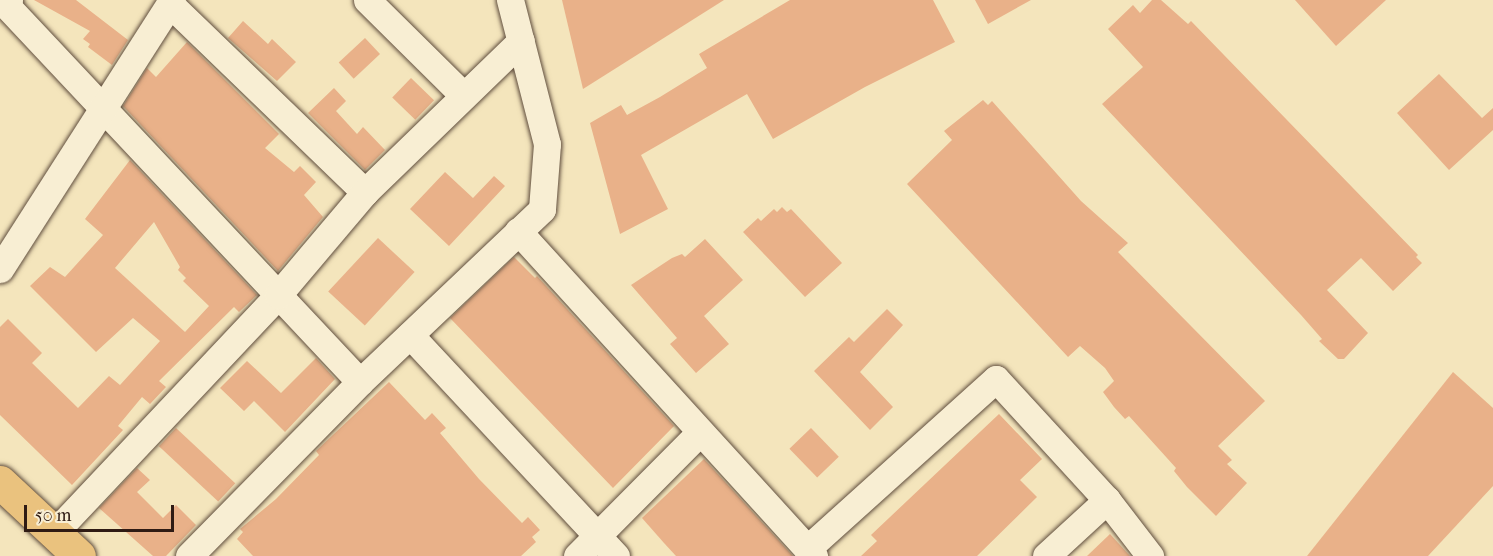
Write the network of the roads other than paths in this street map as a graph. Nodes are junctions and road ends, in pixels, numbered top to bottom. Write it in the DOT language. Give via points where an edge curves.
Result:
graph roads {
  1 [pos="9,0"];
  2 [pos="368,0"];
  3 [pos="510,0"];
  4 [pos="171,2"];
  5 [pos="521,41"];
  6 [pos="464,96"];
  7 [pos="104,108"];
  8 [pos="365,192"];
  9 [pos="518,231"];
  10 [pos="0,269"];
  11 [pos="278,295"];
  12 [pos="410,335"];
  13 [pos="360,382"];
  14 [pos="699,433"];
  15 [pos="0,482"];
  16 [pos="1107,500"];
  17 [pos="54,533"];
  18 [pos="607,547"];
  19 [pos="810,553"];
  20 [pos="79,556"];
  21 [pos="190,556"];
  22 [pos="577,556"];
  23 [pos="1046,556"];
  24 [pos="1150,556"];
  1 -- 7 [label="street" via="6,4"];
  2 -- 6 [label="street"];
  3 -- 5 [label="street"];
  4 -- 7 [label="street"];
  4 -- 8 [label="street"];
  5 -- 6 [label="street"];
  5 -- 9 [label="street" via="547,144 542,209"];
  6 -- 8 [label="street"];
  7 -- 10 [label="street"];
  7 -- 11 [label="street"];
  8 -- 11 [label="street"];
  9 -- 12 [label="street"];
  9 -- 14 [label="street"];
  11 -- 13 [label="street"];
  11 -- 17 [label="street"];
  12 -- 13 [label="street"];
  12 -- 18 [label="street"];
  13 -- 21 [label="street"];
  14 -- 18 [label="street"];
  14 -- 19 [label="street"];
  15 -- 17 [label="main road"];
  16 -- 19 [label="street" via="996,379"];
  16 -- 23 [label="street"];
  16 -- 24 [label="street"];
  17 -- 20 [label="main road"];
  18 -- 22 [label="street"];
}
